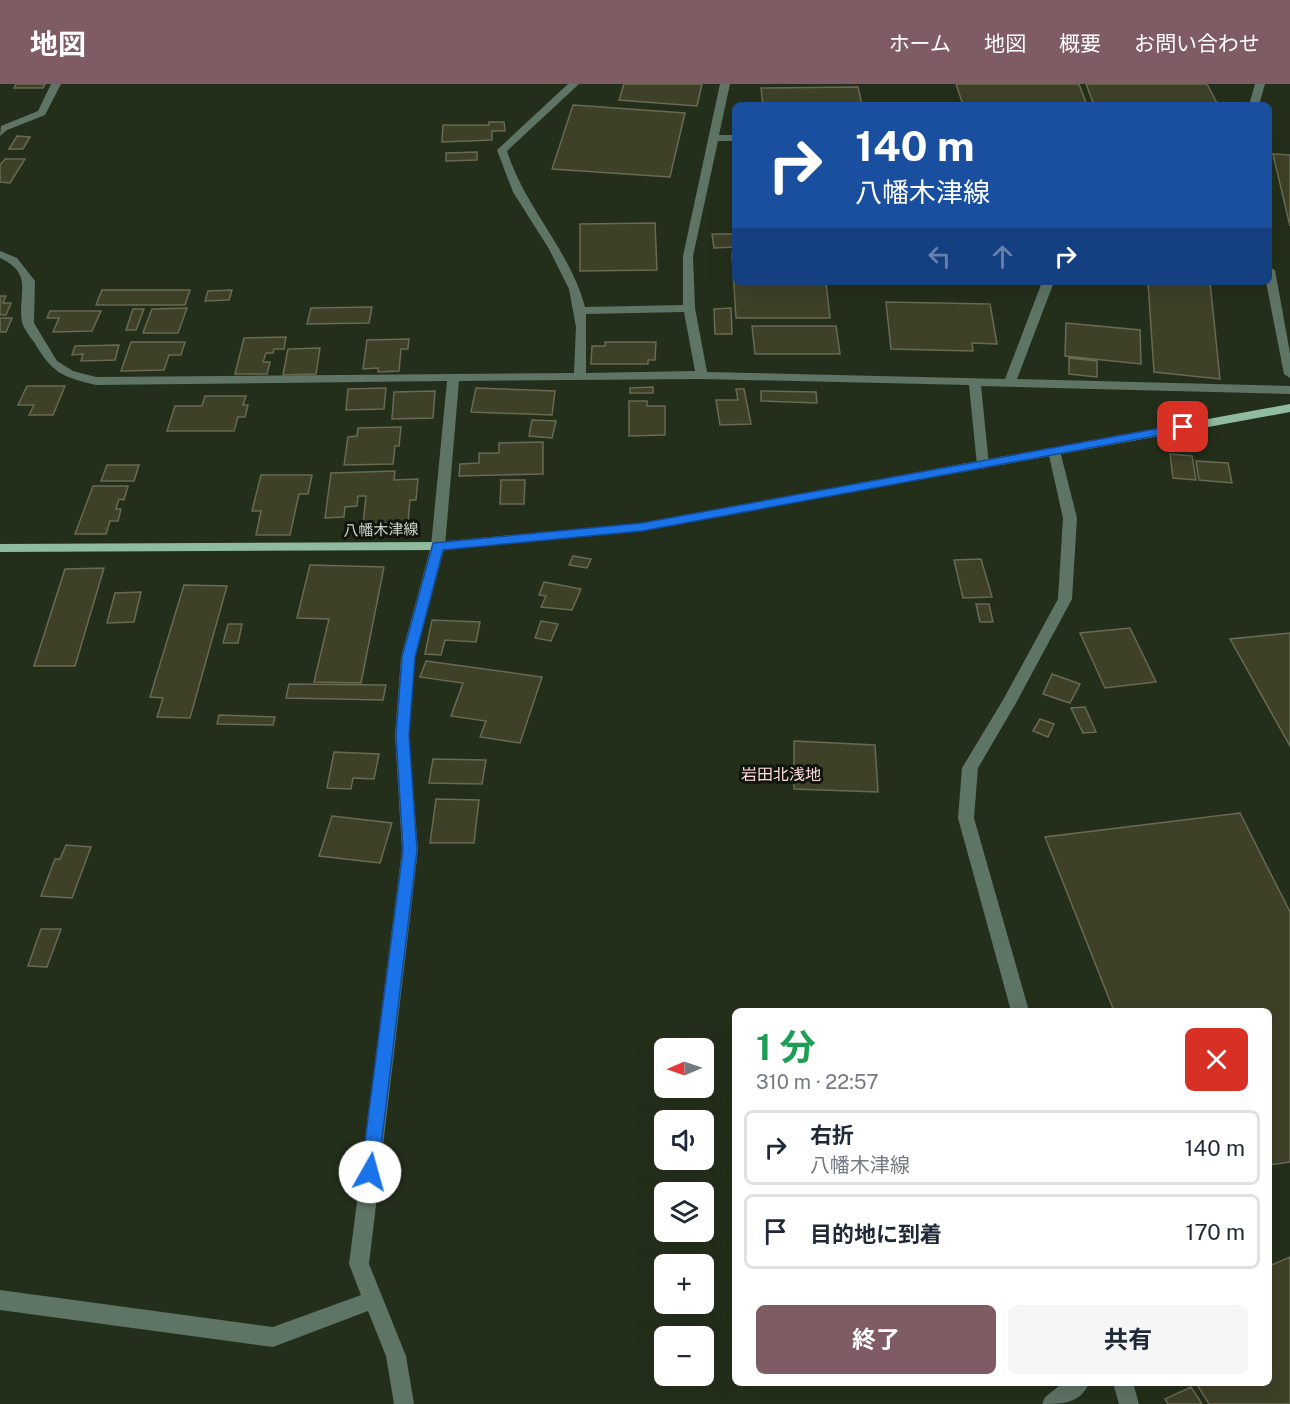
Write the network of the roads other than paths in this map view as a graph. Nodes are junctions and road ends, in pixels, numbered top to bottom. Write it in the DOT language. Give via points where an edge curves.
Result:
graph roads {
  1 [pos="56,84"];
  2 [pos="574,84"];
  3 [pos="725,84"];
  4 [pos="1260,84"];
  5 [pos="1255,102"];
  6 [pos="0,133"];
  7 [pos="712,138"];
  8 [pos="732,138"];
  9 [pos="0,254"];
  10 [pos="1047,285"];
  11 [pos="1272,285"];
  12 [pos="688,308"];
  13 [pos="580,311"];
  14 [pos="1290,374"];
  15 [pos="580,375"];
  16 [pos="702,375"];
  17 [pos="453,377"];
  18 [pos="975,383"];
  19 [pos="1010,383"];
  20 [pos="1290,390"];
  21 [pos="1290,408"];
  22 [pos="1054,451"];
  23 [pos="983,465"];
  24 [pos="438,546"];
  25 [pos="0,548"];
  26 [pos="1019,1008"];
  27 [pos="0,1300"];
  28 [pos="373,1300"];
  29 [pos="1075,1386"];
  30 [pos="1124,1386"];
  31 [pos="404,1404"];
  32 [pos="1052,1404"];
  33 [pos="1128,1404"];
  1 -- 6 [label="street" via="42,113"];
  2 -- 13 [label="street" via="502,150 506,170 566,269"];
  3 -- 7 [label="street"];
  4 -- 5 [label="street"];
  7 -- 8 [label="street"];
  7 -- 12 [label="street" via="688,256"];
  9 -- 17 [label="street" via="13,260 28,281 28,323 52,363 69,374 96,381"];
  10 -- 19 [label="street"];
  11 -- 14 [label="street"];
  12 -- 13 [label="street"];
  12 -- 16 [label="street"];
  13 -- 15 [label="street"];
  15 -- 16 [label="street"];
  15 -- 17 [label="street"];
  16 -- 18 [label="street"];
  17 -- 24 [label="street"];
  18 -- 19 [label="street"];
  18 -- 23 [label="street"];
  19 -- 20 [label="street"];
  21 -- 22 [label="main road, 八幡木津線"];
  22 -- 23 [label="main road, 八幡木津線"];
  22 -- 26 [label="street" via="1070,518 1065,599 970,768 966,818"];
  23 -- 24 [label="main road, 八幡木津線" via="642,527"];
  24 -- 25 [label="main road, 八幡木津線"];
  24 -- 28 [label="street" via="408,657 402,735 410,850 359,1264"];
  27 -- 28 [label="street" via="273,1337"];
  28 -- 31 [label="street" via="396,1356"];
  29 -- 32 [label="street"];
  30 -- 33 [label="street"];
}
